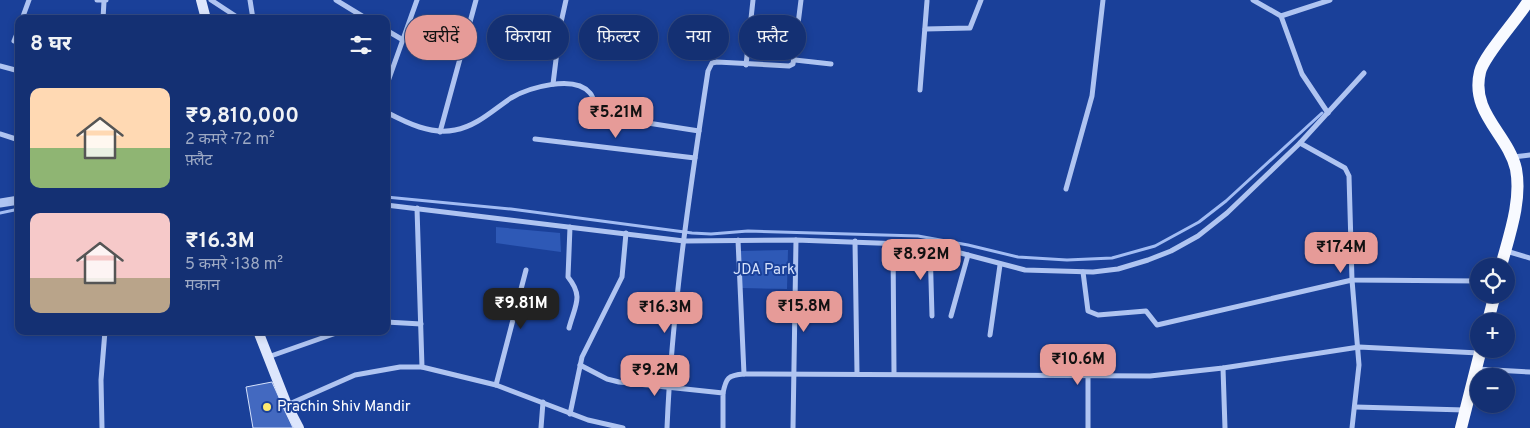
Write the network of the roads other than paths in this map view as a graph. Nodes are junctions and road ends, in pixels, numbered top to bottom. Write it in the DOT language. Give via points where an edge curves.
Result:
graph roads {
  1 [pos="29,0"];
  2 [pos="97,0"];
  3 [pos="201,0"];
  4 [pos="212,0"];
  5 [pos="250,0"];
  6 [pos="336,0"];
  7 [pos="417,0"];
  8 [pos="476,0"];
  9 [pos="566,0"];
  10 [pos="753,0"];
  11 [pos="801,0"];
  12 [pos="925,0"];
  13 [pos="981,0"];
  14 [pos="1103,0"];
  15 [pos="1253,0"];
  16 [pos="1330,0"];
  17 [pos="1529,0"];
  18 [pos="106,1"];
  19 [pos="23,15"];
  20 [pos="104,15"];
  21 [pos="205,15"];
  22 [pos="234,15"];
  23 [pos="252,15"];
  24 [pos="361,15"];
  25 [pos="800,15"];
  26 [pos="1281,16"];
  27 [pos="925,29"];
  28 [pos="390,32"];
  29 [pos="403,40"];
  30 [pos="795,60"];
  31 [pos="831,64"];
  32 [pos="746,65"];
  33 [pos="0,66"];
  34 [pos="15,70"];
  35 [pos="1364,73"];
  36 [pos="390,76"];
  37 [pos="553,84"];
  38 [pos="920,90"];
  39 [pos="1328,113"];
  40 [pos="390,114"];
  41 [pos="699,131"];
  42 [pos="440,132"];
  43 [pos="0,134"];
  44 [pos="15,139"];
  45 [pos="535,139"];
  46 [pos="1300,143"];
  47 [pos="1530,155"];
  48 [pos="1512,157"];
  49 [pos="695,158"];
  50 [pos="1066,189"];
  51 [pos="15,201"];
  52 [pos="0,203"];
  53 [pos="390,205"];
  54 [pos="417,208"];
  55 [pos="570,227"];
  56 [pos="626,233"];
  57 [pos="684,239"];
  58 [pos="738,240"];
  59 [pos="796,240"];
  60 [pos="854,241"];
  61 [pos="893,242"];
  62 [pos="930,245"];
  63 [pos="1505,250"];
  64 [pos="968,255"];
  65 [pos="1503,258"];
  66 [pos="1530,258"];
  67 [pos="1000,265"];
  68 [pos="526,270"];
  69 [pos="1083,272"];
  70 [pos="1352,280"];
  71 [pos="1470,281"];
  72 [pos="932,316"];
  73 [pos="950,316"];
  74 [pos="390,322"];
  75 [pos="421,324"];
  76 [pos="569,328"];
  77 [pos="105,335"];
  78 [pos="259,335"];
  79 [pos="328,335"];
  80 [pos="990,335"];
  81 [pos="1358,347"];
  82 [pos="1470,351"];
  83 [pos="267,357"];
  84 [pos="580,365"];
  85 [pos="422,368"];
  86 [pos="1224,368"];
  87 [pos="1515,371"];
  88 [pos="1530,372"];
  89 [pos="857,373"];
  90 [pos="744,374"];
  91 [pos="793,374"];
  92 [pos="894,374"];
  93 [pos="1088,376"];
  94 [pos="496,385"];
  95 [pos="669,388"];
  96 [pos="1470,390"];
  97 [pos="723,393"];
  98 [pos="543,402"];
  99 [pos="287,405"];
  100 [pos="1355,407"];
  101 [pos="1465,410"];
  102 [pos="570,414"];
  103 [pos="102,428"];
  104 [pos="299,428"];
  105 [pos="542,428"];
  106 [pos="623,428"];
  107 [pos="667,428"];
  108 [pos="723,428"];
  109 [pos="793,428"];
  110 [pos="1088,428"];
  111 [pos="1225,428"];
  112 [pos="1352,428"];
  113 [pos="1461,428"];
  1 -- 19 [label="street"];
  2 -- 18 [label="street"];
  3 -- 21 [label="main road"];
  4 -- 22 [label="street"];
  5 -- 23 [label="street"];
  6 -- 24 [label="street"];
  7 -- 29 [label="street"];
  8 -- 42 [label="street"];
  9 -- 37 [label="street"];
  10 -- 32 [label="street"];
  11 -- 25 [label="street"];
  12 -- 27 [label="street"];
  13 -- 27 [label="street" via="970,28"];
  14 -- 50 [label="street" via="1092,96"];
  15 -- 26 [label="street"];
  16 -- 26 [label="street"];
  17 -- 48 [label="main road" via="1486,59 1478,86 1486,118"];
  18 -- 20 [label="street"];
  26 -- 39 [label="street" via="1302,74"];
  27 -- 38 [label="street"];
  28 -- 29 [label="street"];
  29 -- 36 [label="street"];
  30 -- 31 [label="street"];
  30 -- 32 [label="street" via="789,66"];
  32 -- 41 [label="street" via="717,62 710,66"];
  33 -- 34 [label="street"];
  35 -- 39 [label="street"];
  37 -- 41 [label="street" via="584,88 593,98 597,114 603,116"];
  37 -- 42 [label="street" via="518,94 469,126"];
  39 -- 46 [label="street"];
  40 -- 42 [label="street"];
  41 -- 49 [label="street"];
  43 -- 44 [label="street"];
  45 -- 49 [label="street"];
  46 -- 69 [label="street" via="1227,213 1198,236 1148,260 1118,269"];
  46 -- 70 [label="street" via="1345,168 1349,176"];
  47 -- 48 [label="street"];
  48 -- 63 [label="main road" via="1518,182 1517,199"];
  49 -- 57 [label="street"];
  51 -- 52 [label="street"];
  53 -- 54 [label="street"];
  54 -- 55 [label="street"];
  54 -- 75 [label="street"];
  55 -- 56 [label="street"];
  55 -- 76 [label="street" via="568,277 578,293"];
  56 -- 57 [label="street"];
  56 -- 84 [label="street" via="620,284 587,345"];
  57 -- 58 [label="street"];
  57 -- 95 [label="street"];
  58 -- 59 [label="street"];
  58 -- 90 [label="street"];
  59 -- 60 [label="street"];
  59 -- 91 [label="street"];
  60 -- 61 [label="street"];
  60 -- 89 [label="street"];
  61 -- 62 [label="street"];
  61 -- 92 [label="street"];
  62 -- 64 [label="street"];
  62 -- 72 [label="street"];
  63 -- 65 [label="main road"];
  63 -- 66 [label="street"];
  64 -- 67 [label="street"];
  64 -- 73 [label="street"];
  67 -- 69 [label="street" via="1025,270"];
  67 -- 80 [label="street"];
  68 -- 94 [label="street"];
  69 -- 70 [label="street" via="1088,311 1098,315 1146,311 1157,325"];
  70 -- 71 [label="street"];
  70 -- 81 [label="street"];
  74 -- 75 [label="street"];
  75 -- 85 [label="street"];
  77 -- 103 [label="street"];
  78 -- 83 [label="main road"];
  79 -- 83 [label="street"];
  81 -- 82 [label="street"];
  81 -- 86 [label="street"];
  81 -- 100 [label="street"];
  83 -- 99 [label="main road"];
  84 -- 95 [label="street" via="606,379"];
  84 -- 102 [label="street"];
  85 -- 94 [label="street"];
  85 -- 99 [label="street" via="400,367 355,376"];
  86 -- 93 [label="street" via="1150,376"];
  86 -- 111 [label="street"];
  87 -- 88 [label="street"];
  89 -- 91 [label="street"];
  89 -- 92 [label="street"];
  90 -- 91 [label="street"];
  90 -- 97 [label="street" via="729,375 725,379"];
  91 -- 109 [label="street"];
  92 -- 93 [label="street"];
  93 -- 110 [label="street"];
  94 -- 98 [label="street"];
  95 -- 97 [label="street"];
  95 -- 107 [label="street"];
  96 -- 101 [label="main road"];
  97 -- 108 [label="street"];
  98 -- 102 [label="street"];
  98 -- 105 [label="street"];
  99 -- 104 [label="main road"];
  100 -- 101 [label="street"];
  100 -- 112 [label="street"];
  101 -- 113 [label="main road"];
  102 -- 106 [label="street"];
}
